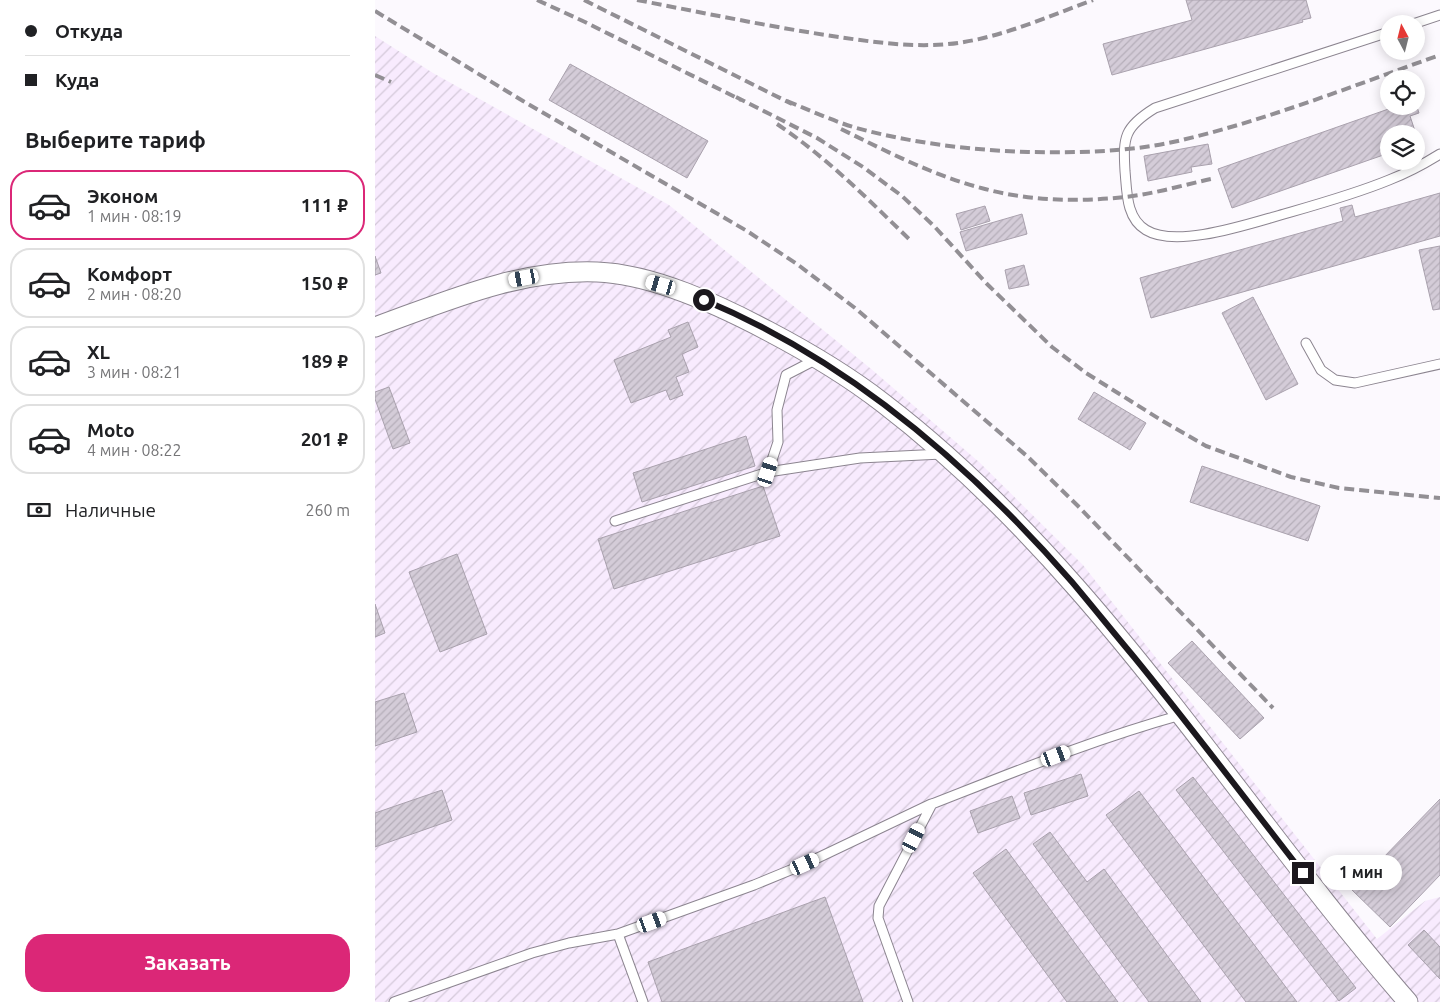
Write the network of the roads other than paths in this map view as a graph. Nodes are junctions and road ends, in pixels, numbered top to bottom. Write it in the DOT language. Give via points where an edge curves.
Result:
graph roads {
  1 [pos="1440,15"];
  2 [pos="1425,20"];
  3 [pos="1380,35"];
  4 [pos="1440,154"];
  5 [pos="375,327"];
  6 [pos="1306,343"];
  7 [pos="818,359"];
  8 [pos="1440,364"];
  9 [pos="945,454"];
  10 [pos="768,472"];
  11 [pos="615,521"];
  12 [pos="1181,715"];
  13 [pos="931,804"];
  14 [pos="618,934"];
  15 [pos="394,1002"];
  16 [pos="643,1002"];
  17 [pos="908,1002"];
  18 [pos="1408,1002"];
  1 -- 2 [label="lane"];
  3 -- 4 [label="lane" via="1155,108 1141,117 1131,127 1124,150 1127,197 1132,213 1146,230 1159,235 1221,231 1341,198 1391,180"];
  5 -- 7 [label="street" via="509,281 569,272 614,273 719,306"];
  6 -- 8 [label="lane" via="1321,370 1335,380 1355,383"];
  7 -- 9 [label="street" via="881,402"];
  7 -- 10 [label="lane" via="786,375 777,410 778,442"];
  9 -- 10 [label="lane" via="860,458"];
  9 -- 12 [label="street" via="1072,582"];
  10 -- 11 [label="lane"];
  12 -- 13 [label="lane" via="1074,749"];
  12 -- 18 [label="street" via="1364,952"];
  13 -- 14 [label="lane" via="805,864"];
  13 -- 17 [label="lane" via="879,906 878,918"];
  14 -- 15 [label="lane" via="533,953"];
  14 -- 16 [label="lane"];
}
